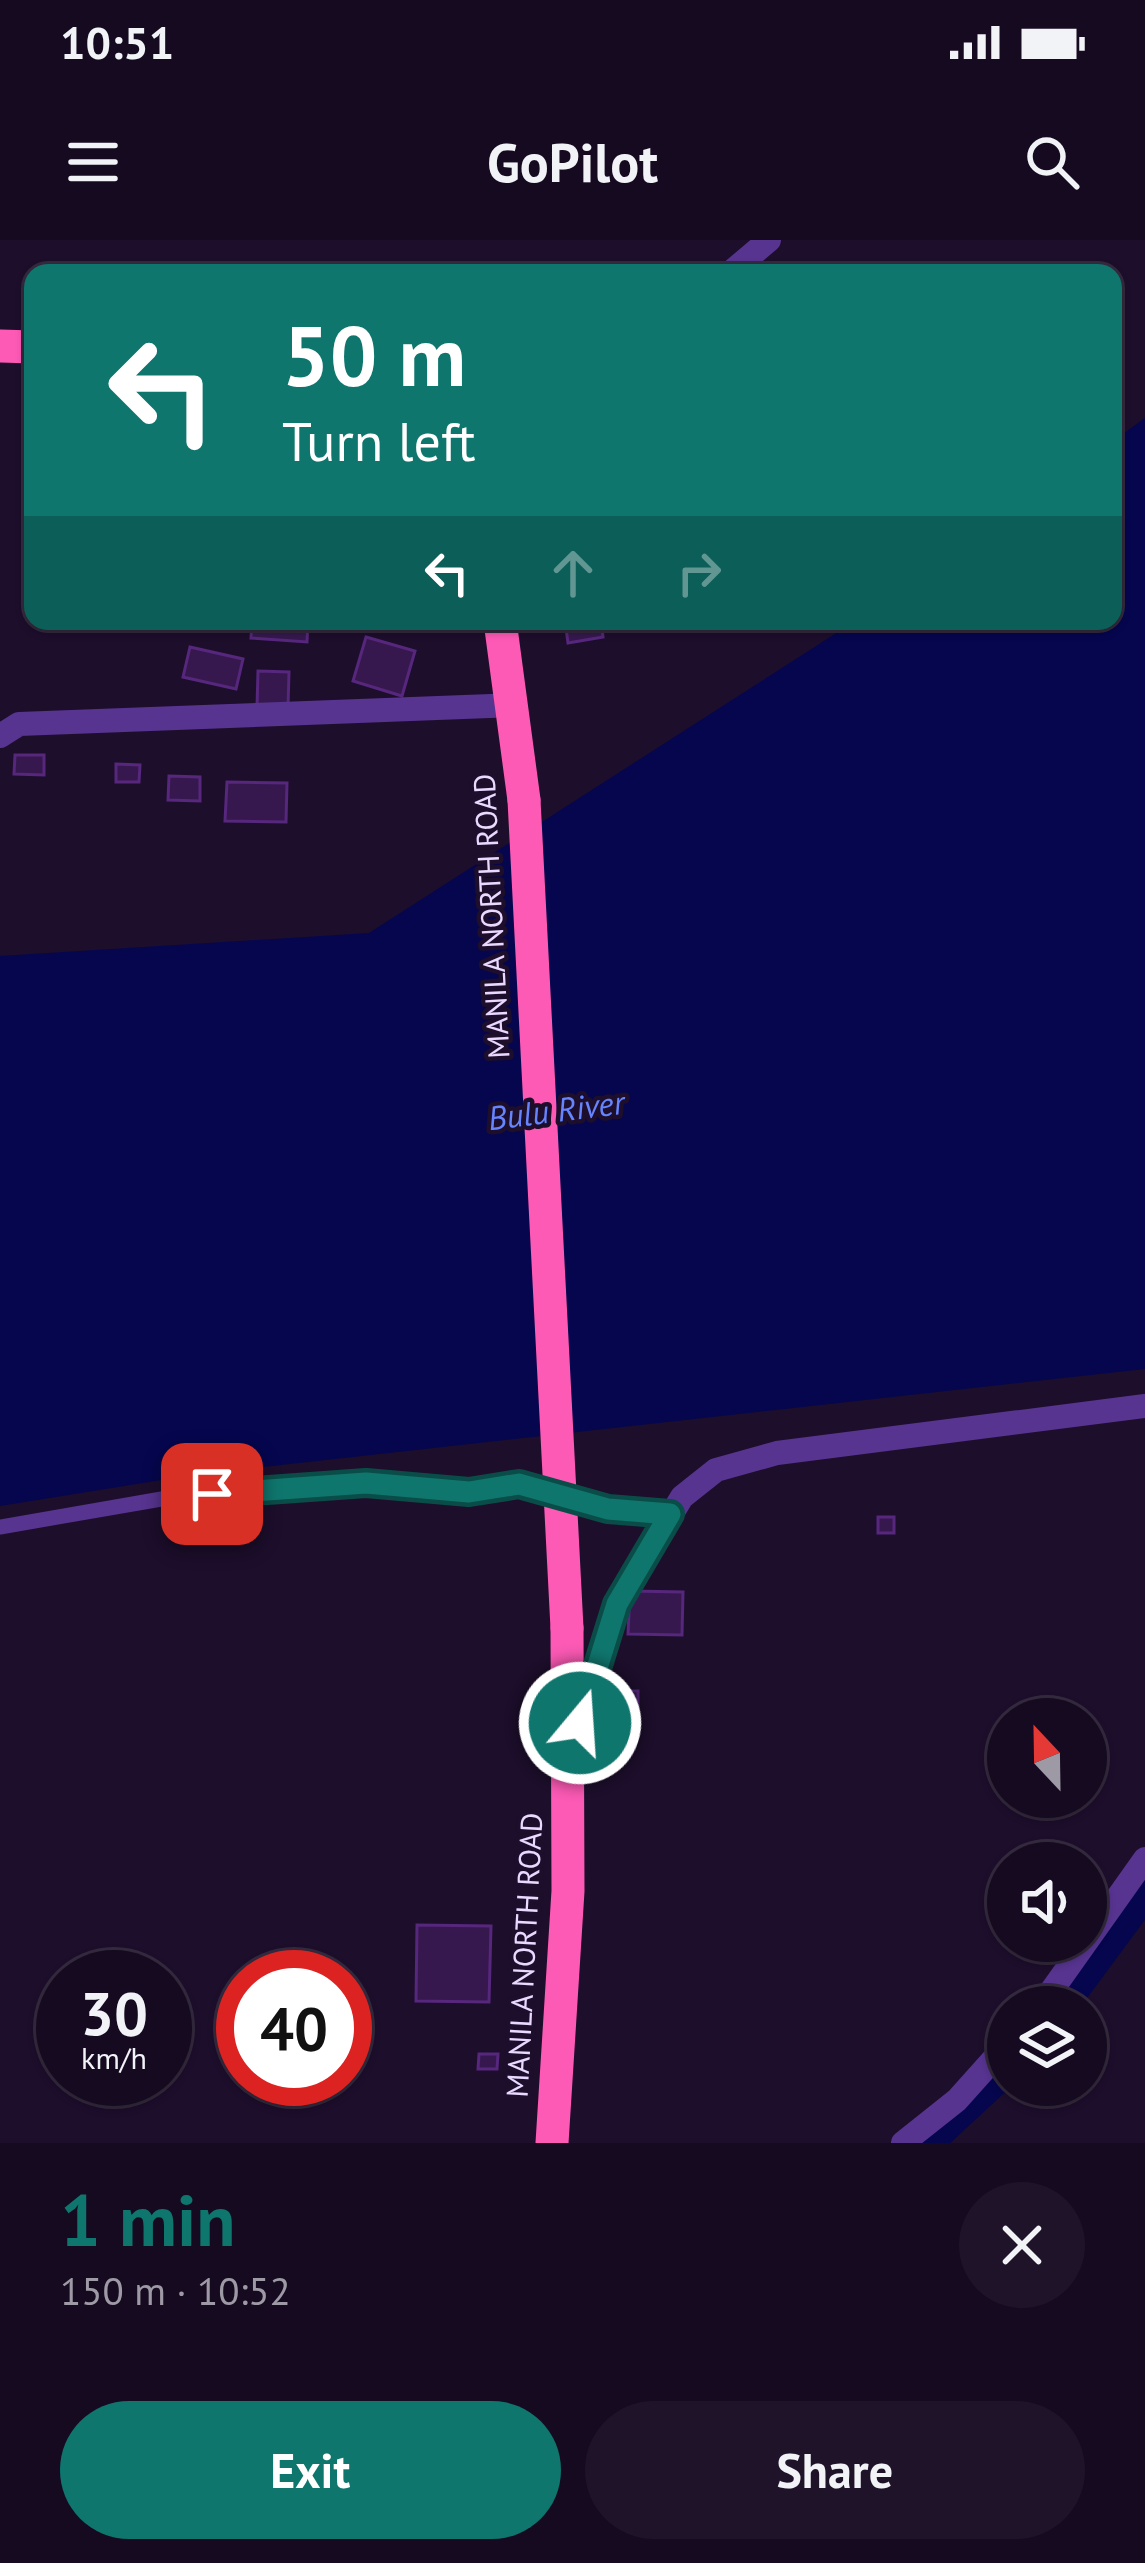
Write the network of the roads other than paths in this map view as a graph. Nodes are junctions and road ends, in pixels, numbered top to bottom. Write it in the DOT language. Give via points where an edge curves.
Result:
graph roads {
  1 [pos="769,240"];
  2 [pos="741,264"];
  3 [pos="502,630"];
  4 [pos="514,705"];
  5 [pos="0,736"];
  6 [pos="1145,1406"];
  7 [pos="670,1514"];
  8 [pos="0,1527"];
  9 [pos="567,1763"];
  10 [pos="1145,1859"];
  11 [pos="1055,1986"];
  12 [pos="987,2066"];
  13 [pos="552,2143"];
  14 [pos="903,2143"];
  1 -- 2 [label="street"];
  3 -- 4 [label="highway, MANILA NORTH ROAD"];
  4 -- 5 [label="street" via="20,724"];
  4 -- 9 [label="highway, MANILA NORTH ROAD, bridge" via="567,1628"];
  6 -- 7 [label="street" via="777,1454 716,1470"];
  7 -- 8 [label="lane" via="608,1509 519,1484 469,1492 366,1483 173,1497"];
  7 -- 9 [label="street" via="617,1604"];
  9 -- 13 [label="highway, MANILA NORTH ROAD" via="568,1891"];
  10 -- 11 [label="street"];
  12 -- 14 [label="street"];
}
